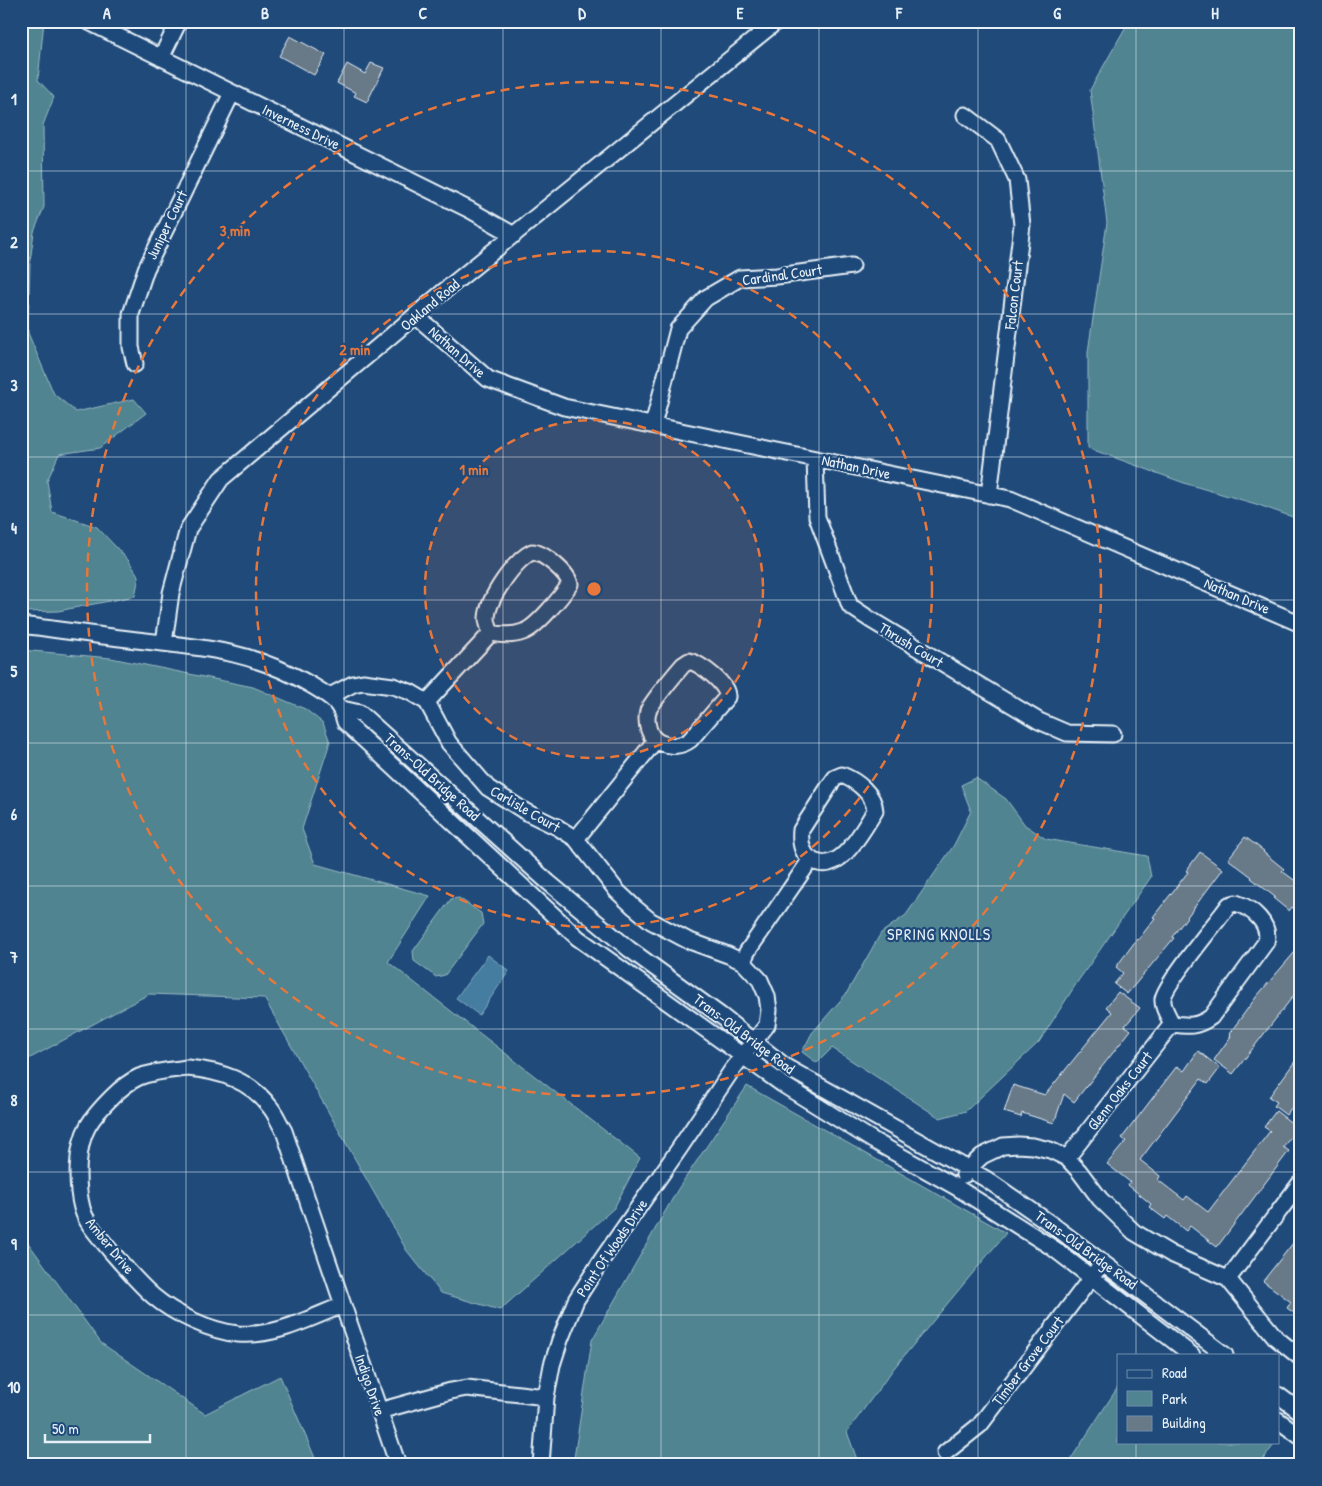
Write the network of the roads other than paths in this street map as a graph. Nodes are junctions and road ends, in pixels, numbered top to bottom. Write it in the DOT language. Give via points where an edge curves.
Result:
graph roads {
  1 [pos="87,21"];
  2 [pos="180,21"];
  3 [pos="777,21"];
  4 [pos="161,58"];
  5 [pos="232,93"];
  6 [pos="965,115"];
  7 [pos="514,235"];
  8 [pos="852,266"];
  9 [pos="416,316"];
  10 [pos="135,364"];
  11 [pos="653,425"];
  12 [pos="815,459"];
  13 [pos="989,495"];
  14 [pos="1301,624"];
  15 [pos="21,625"];
  16 [pos="491,633"];
  17 [pos="164,643"];
  18 [pos="330,696"];
  19 [pos="427,702"];
  20 [pos="342,709"];
  21 [pos="1113,734"];
  22 [pos="655,741"];
  23 [pos="576,839"];
  24 [pos="811,859"];
  25 [pos="743,962"];
  26 [pos="1172,1024"];
  27 [pos="755,1042"];
  28 [pos="744,1056"];
  29 [pos="1067,1158"];
  30 [pos="968,1169"];
  31 [pos="1301,1182"];
  32 [pos="956,1187"];
  33 [pos="1104,1263"];
  34 [pos="1091,1277"];
  35 [pos="1228,1279"];
  36 [pos="343,1305"];
  37 [pos="1191,1354"];
  38 [pos="1224,1354"];
  39 [pos="1301,1358"];
  40 [pos="1280,1396"];
  41 [pos="546,1397"];
  42 [pos="379,1411"];
  43 [pos="1301,1412"];
  44 [pos="1280,1421"];
  45 [pos="1301,1437"];
  46 [pos="945,1453"];
  47 [pos="398,1465"];
  48 [pos="541,1465"];
  1 -- 4 [label="street, Inverness Drive"];
  2 -- 4 [label="street"];
  3 -- 7 [label="street, Oakland Road"];
  4 -- 5 [label="street, Inverness Drive"];
  5 -- 7 [label="street, Inverness Drive" via="470,210"];
  5 -- 10 [label="street, Juniper Court" via="146,269 131,314 130,347"];
  6 -- 13 [label="street, Falcon Court" via="998,140 1017,180 1022,226"];
  7 -- 9 [label="street, Oakland Road"];
  8 -- 11 [label="street, Cardinal Court" via="740,278 706,298 678,329"];
  9 -- 11 [label="street, Nathan Drive" via="488,379 564,407"];
  9 -- 17 [label="street, Oakland Road" via="221,479 188,529 171,593"];
  11 -- 12 [label="street, Nathan Drive"];
  12 -- 13 [label="street, Nathan Drive"];
  12 -- 21 [label="street, Thrush Court" via="817,517 850,606 1039,721 1066,733"];
  13 -- 14 [label="street, Nathan Drive" via="1010,499"];
  15 -- 17 [label="street, Trans-Old Bridge Road"];
  16 -- 16 [label="street" via="487,620 492,598 524,555 538,552 569,578 566,591 534,626 517,633"];
  16 -- 19 [label="street"];
  17 -- 18 [label="street, Trans-Old Bridge Road" via="245,656 274,666"];
  18 -- 19 [label="street" via="363,682 393,686"];
  18 -- 20 [label="street, Trans-Old Bridge Road"];
  19 -- 23 [label="street, Carlisle Court" via="449,743 488,788"];
  20 -- 27 [label="street, Trans-Old Bridge Road" via="360,713 548,882 629,949"];
  20 -- 28 [label="street, Trans-Old Bridge Road" via="346,722 578,938"];
  22 -- 22 [label="street" via="675,745 690,740 726,697 723,684 697,663 689,661 683,664 648,709 649,730"];
  22 -- 23 [label="street, Carlisle Court"];
  23 -- 25 [label="street, Carlisle Court" via="617,891 651,921 687,940"];
  24 -- 24 [label="street" via="822,863 835,861 846,854 875,811 870,794 842,775 835,778 802,830 803,851"];
  24 -- 25 [label="street"];
  25 -- 27 [label="street, Carlisle Court" via="760,980 767,996 767,1025"];
  26 -- 26 [label="street" via="1200,1024 1211,1017 1266,942 1267,928 1242,905 1230,904 1169,985 1163,998"];
  26 -- 29 [label="street, Glenn Oaks Court"];
  27 -- 28 [label="street, Carlisle Court"];
  27 -- 30 [label="street, Trans-Old Bridge Road" via="786,1067"];
  28 -- 32 [label="street, Trans-Old Bridge Road" via="828,1113"];
  28 -- 41 [label="street, Point Of Woods Drive" via="576,1300 552,1365"];
  29 -- 30 [label="street" via="1033,1146 1003,1146 982,1156"];
  29 -- 35 [label="street" via="1100,1199 1134,1232 1170,1254"];
  30 -- 32 [label="street"];
  30 -- 33 [label="street, Trans-Old Bridge Road"];
  31 -- 35 [label="street"];
  32 -- 34 [label="street, Trans-Old Bridge Road" via="1053,1248"];
  33 -- 34 [label="street, Timber Grove Court"];
  33 -- 38 [label="street, Trans-Old Bridge Road"];
  34 -- 37 [label="street, Trans-Old Bridge Road"];
  34 -- 46 [label="street, Timber Grove Court" via="980,1425"];
  35 -- 39 [label="street" via="1276,1338"];
  36 -- 36 [label="street, Amber Drive" via="284,1131 270,1107 245,1083 211,1070 188,1068 161,1072 122,1087 99,1110 87,1128 79,1156 82,1209 92,1228 154,1296 188,1319 240,1334 267,1333"];
  36 -- 42 [label="street, Indigo Drive"];
  40 -- 43 [label="street"];
  41 -- 42 [label="street" via="467,1388"];
  41 -- 48 [label="street, Point Of Woods Drive"];
  42 -- 47 [label="street, Indigo Drive"];
  44 -- 45 [label="street"];
}
